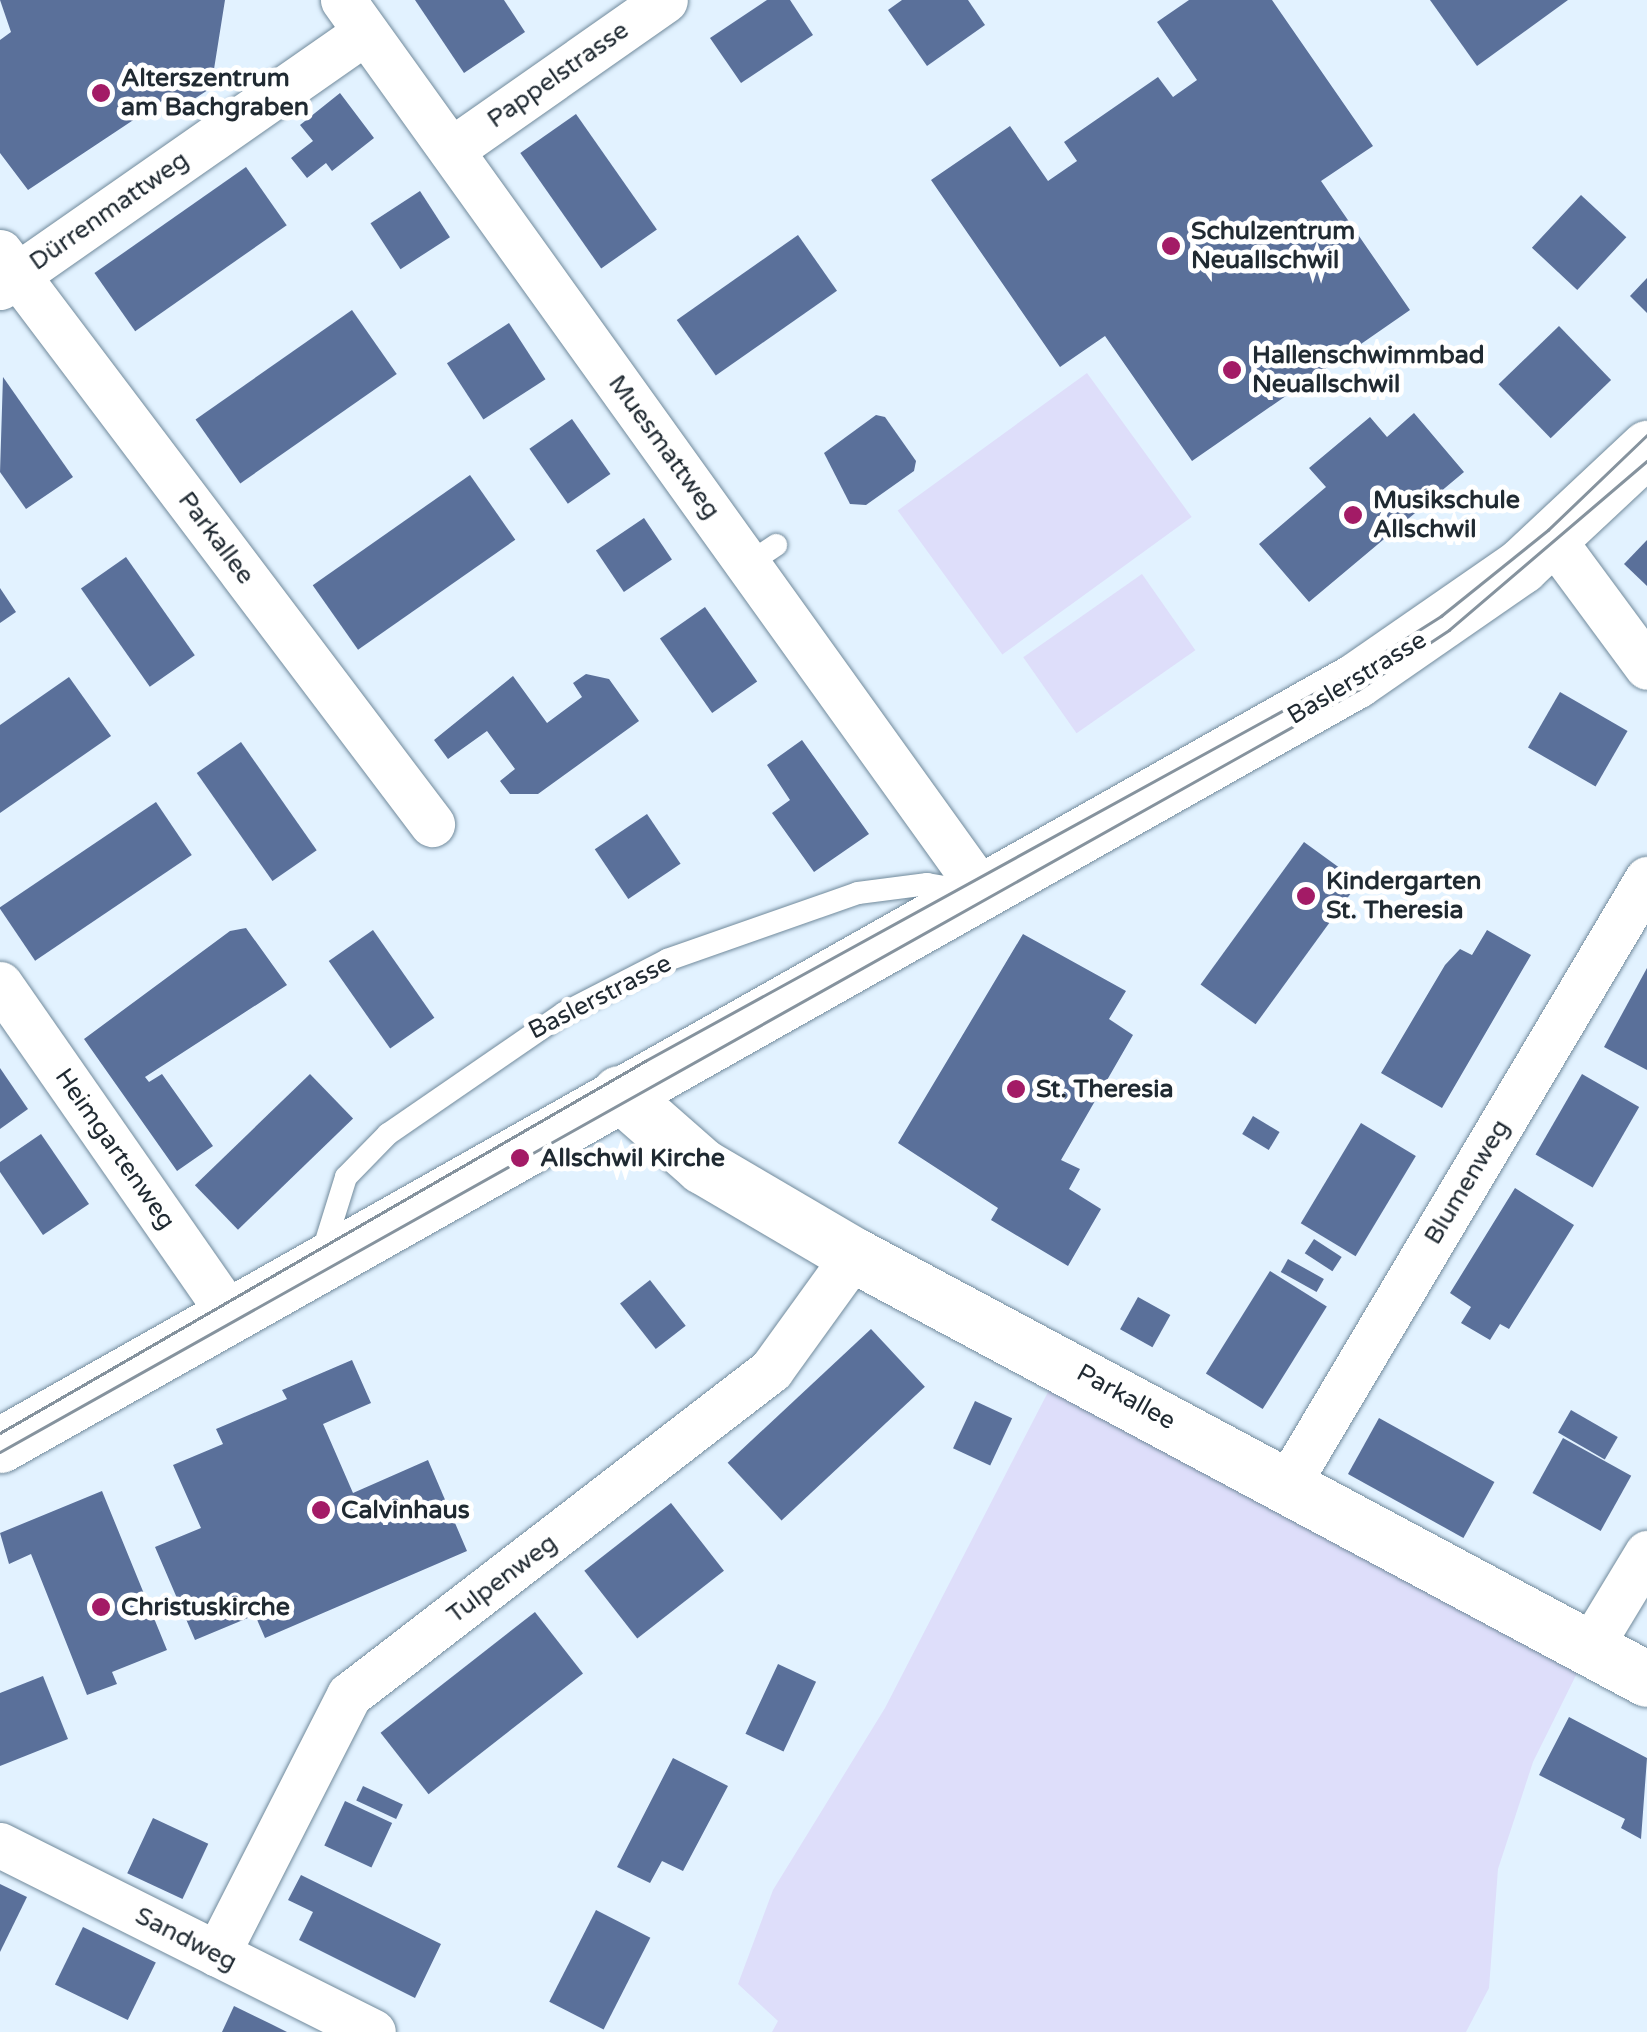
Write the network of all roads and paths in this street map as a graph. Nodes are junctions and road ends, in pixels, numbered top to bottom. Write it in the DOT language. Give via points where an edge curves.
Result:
graph roads {
  1 [pos="665,0"];
  2 [pos="354,16"];
  3 [pos="451,150"];
  4 [pos="5,271"];
  5 [pos="1647,448"];
  6 [pos="1552,538"];
  7 [pos="1647,667"];
  8 [pos="432,824"];
  9 [pos="1647,879"];
  10 [pos="984,894"];
  11 [pos="0,984"];
  12 [pos="620,1093"];
  13 [pos="854,1254"];
  14 [pos="317,1264"];
  15 [pos="230,1315"];
  16 [pos="0,1445"];
  17 [pos="1287,1485"];
  18 [pos="1647,1552"];
  19 [pos="1590,1647"];
  20 [pos="1647,1680"];
  21 [pos="0,1845"];
  22 [pos="217,1954"];
  23 [pos="372,2032"];
  1 -- 3 [label="street, Pappelstrasse"];
  2 -- 3 [label="street, Muesmattweg"];
  2 -- 4 [label="street, Dürrenmattweg"];
  3 -- 10 [label="street, Muesmattweg" via="762,555"];
  4 -- 8 [label="street, Parkallee"];
  5 -- 6 [label="main road, Baslerstrasse"];
  6 -- 7 [label="street"];
  6 -- 10 [label="main road, Baslerstrasse" via="1433,632"];
  9 -- 17 [label="street, Blumenweg"];
  10 -- 12 [label="main road, Baslerstrasse"];
  10 -- 14 [label="lane, Baslerstrasse" via="927,884 858,893 667,960 564,1013 408,1114 367,1155 346,1177"];
  11 -- 15 [label="street, Heimgartenweg"];
  12 -- 13 [label="main road, Parkallee" via="702,1166"];
  12 -- 14 [label="main road, Baslerstrasse"];
  13 -- 17 [label="main road, Parkallee"];
  13 -- 22 [label="street, Tulpenweg" via="772,1370 349,1695"];
  14 -- 15 [label="main road, Baslerstrasse"];
  15 -- 16 [label="main road, Baslerstrasse"];
  17 -- 19 [label="main road, Parkallee"];
  18 -- 19 [label="street"];
  19 -- 20 [label="main road, Parkallee"];
  21 -- 22 [label="street, Sandweg"];
  22 -- 23 [label="street, Sandweg"];
}
